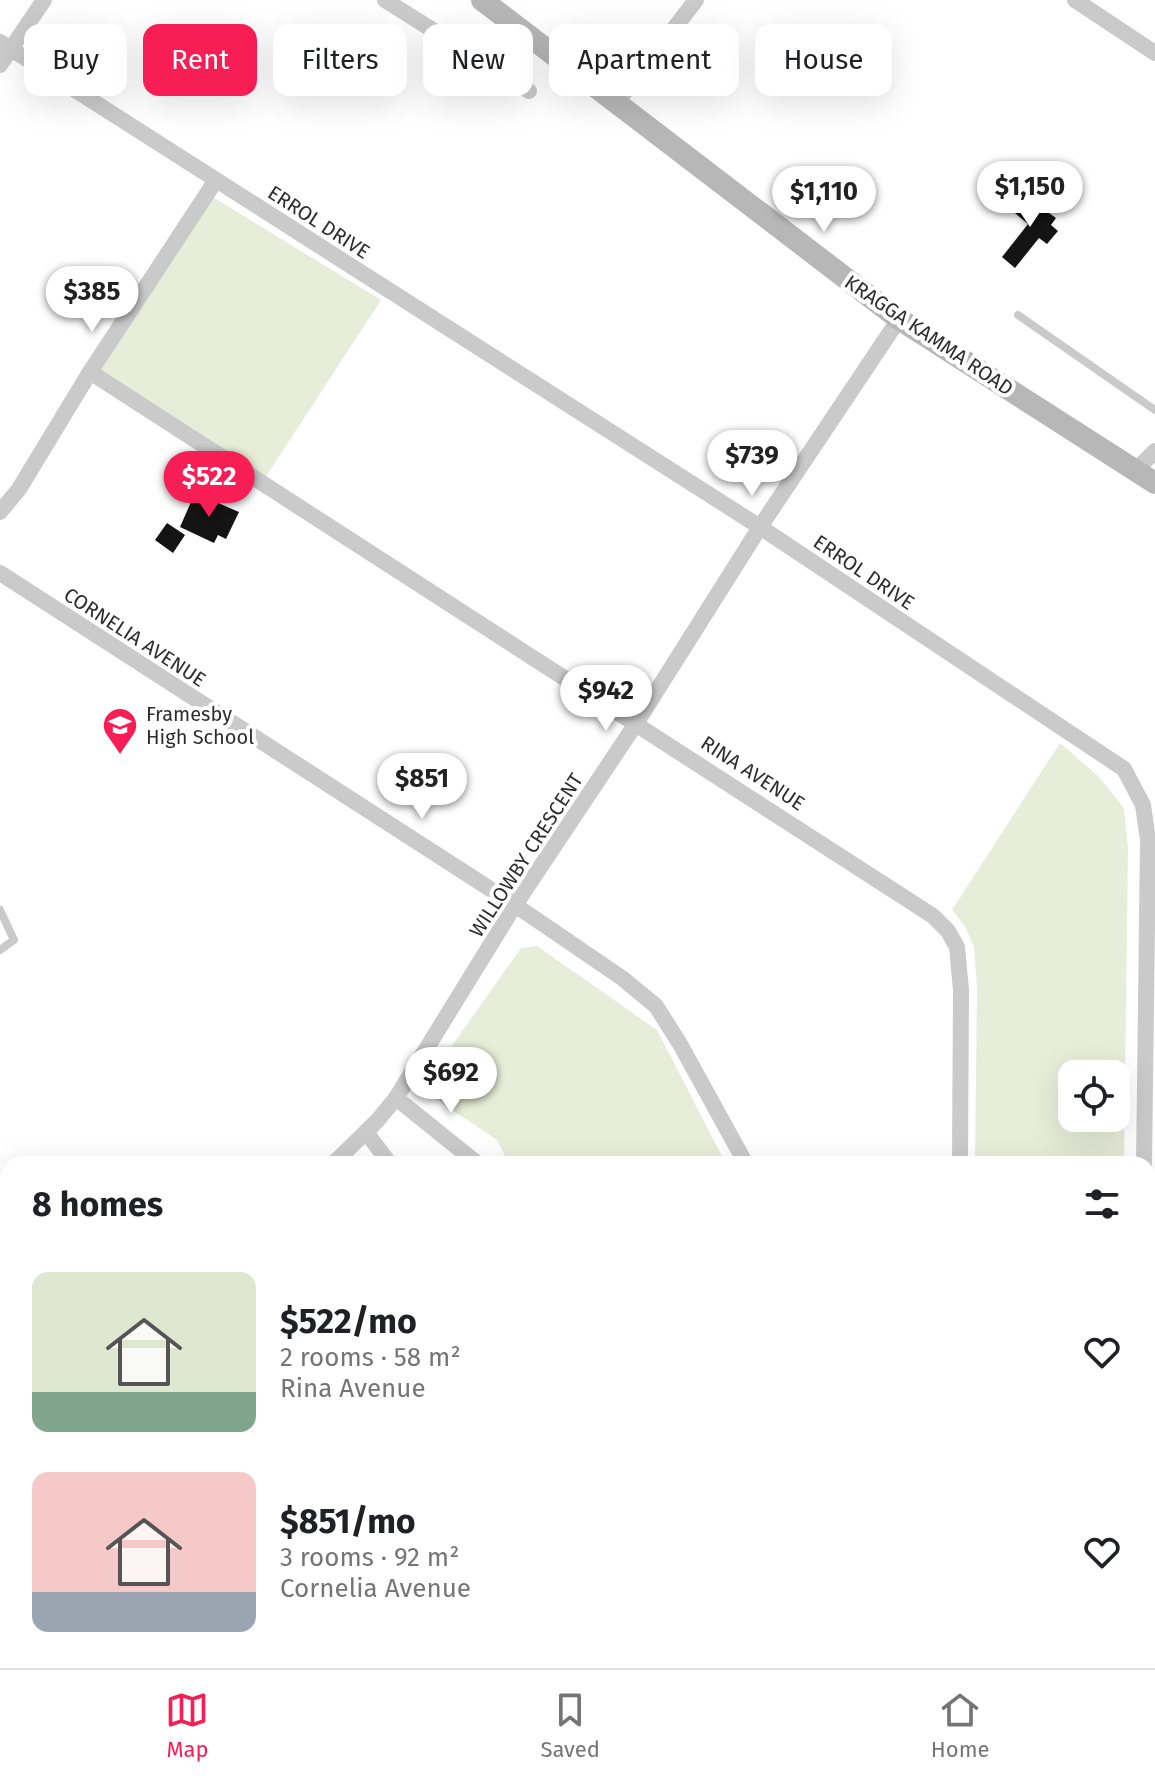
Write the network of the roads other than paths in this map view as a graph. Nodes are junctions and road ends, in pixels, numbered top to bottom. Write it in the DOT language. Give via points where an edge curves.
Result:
graph roads {
  1 [pos="44,0"];
  2 [pos="385,0"];
  3 [pos="482,0"];
  4 [pos="696,0"];
  5 [pos="1075,0"];
  6 [pos="423,24"];
  7 [pos="5,46"];
  8 [pos="1155,53"];
  9 [pos="0,65"];
  10 [pos="618,101"];
  11 [pos="216,180"];
  12 [pos="1018,315"];
  13 [pos="899,319"];
  14 [pos="90,372"];
  15 [pos="1155,410"];
  16 [pos="1155,451"];
  17 [pos="1135,471"];
  18 [pos="1155,483"];
  19 [pos="0,512"];
  20 [pos="760,527"];
  21 [pos="0,573"];
  22 [pos="637,722"];
  23 [pos="515,905"];
  24 [pos="0,910"];
  25 [pos="0,950"];
  26 [pos="1150,977"];
  27 [pos="396,1098"];
  28 [pos="366,1132"];
  29 [pos="341,1156"];
  30 [pos="384,1156"];
  31 [pos="468,1156"];
  32 [pos="742,1156"];
  33 [pos="960,1156"];
  34 [pos="1144,1156"];
  1 -- 7 [label="street"];
  2 -- 6 [label="street"];
  3 -- 10 [label="main road, KRAGGA KAMMA ROAD"];
  4 -- 10 [label="street"];
  5 -- 8 [label="street"];
  7 -- 9 [label="street"];
  7 -- 11 [label="street, ERROL DRIVE"];
  10 -- 13 [label="main road, KRAGGA KAMMA ROAD"];
  11 -- 14 [label="street"];
  11 -- 20 [label="street, ERROL DRIVE"];
  12 -- 15 [label="lane"];
  13 -- 17 [label="main road, KRAGGA KAMMA ROAD"];
  13 -- 20 [label="street, WILLOWBY CRESCENT"];
  14 -- 19 [label="street"];
  14 -- 22 [label="street, RINA AVENUE"];
  16 -- 17 [label="street"];
  17 -- 18 [label="main road, KRAGGA KAMMA ROAD"];
  20 -- 22 [label="street, WILLOWBY CRESCENT"];
  20 -- 26 [label="street, ERROL DRIVE" via="1124,769 1143,805 1148,840"];
  21 -- 23 [label="street, CORNELIA AVENUE"];
  22 -- 23 [label="street, WILLOWBY CRESCENT"];
  22 -- 33 [label="street, RINA AVENUE" via="914,901 948,931 957,947 961,990"];
  23 -- 27 [label="street, WILLOWBY CRESCENT"];
  23 -- 32 [label="street, CORNELIA AVENUE" via="656,1006"];
  24 -- 25 [label="lane" via="14,940"];
  26 -- 34 [label="street, ERROL DRIVE"];
  27 -- 28 [label="street, WILLOWBY CRESCENT"];
  27 -- 31 [label="street"];
  28 -- 29 [label="street, WILLOWBY CRESCENT"];
  28 -- 30 [label="street"];
}
